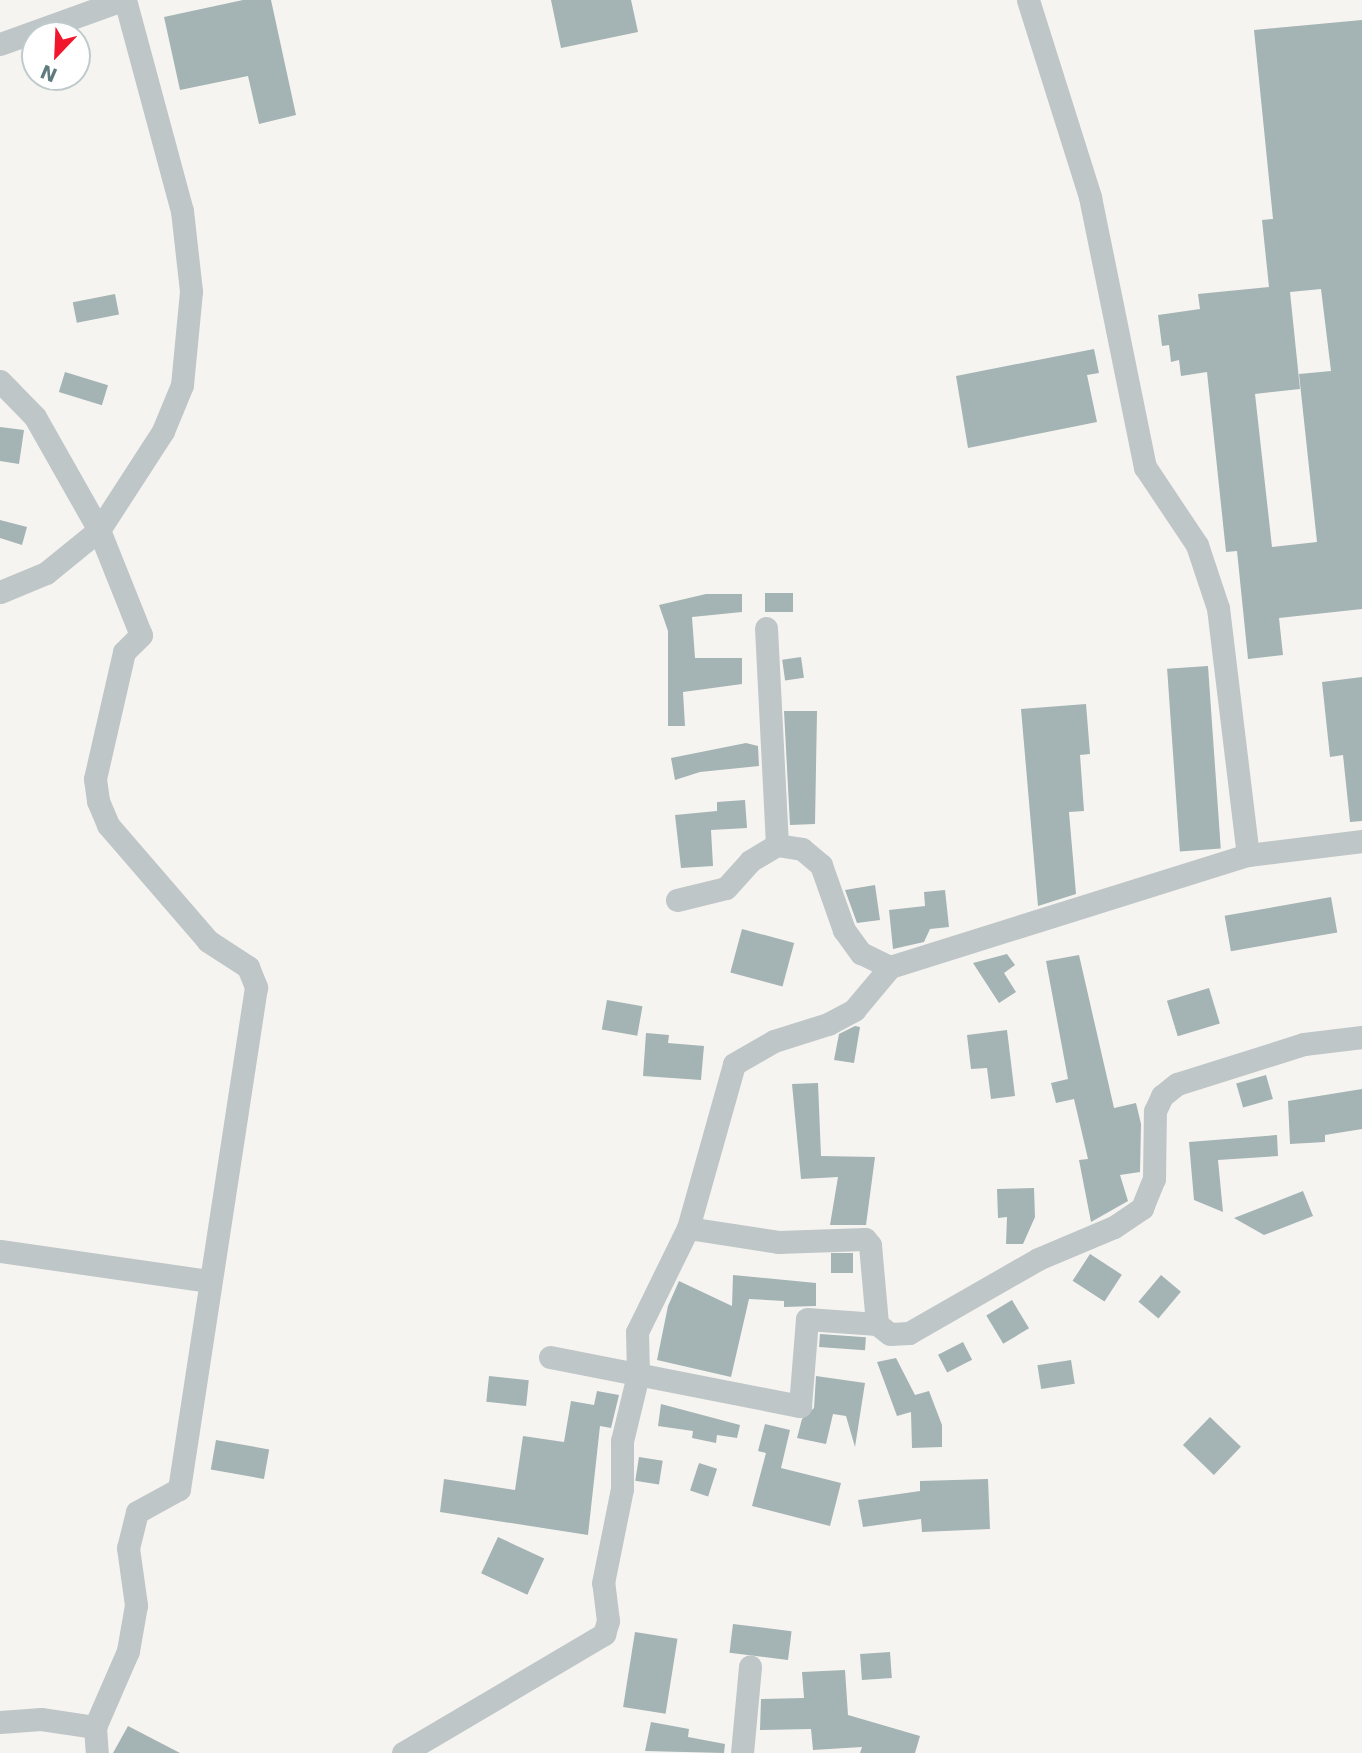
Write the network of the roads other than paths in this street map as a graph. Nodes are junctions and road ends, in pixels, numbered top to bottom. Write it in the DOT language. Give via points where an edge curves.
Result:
graph roads {
  1 [pos="123,0"];
  2 [pos="1028,0"];
  3 [pos="0,44"];
  4 [pos="0,381"];
  5 [pos="99,530"];
  6 [pos="0,592"];
  7 [pos="766,628"];
  8 [pos="1362,841"];
  9 [pos="777,845"];
  10 [pos="1248,855"];
  11 [pos="677,900"];
  12 [pos="890,967"];
  13 [pos="1362,1037"];
  14 [pos="688,1228"];
  15 [pos="0,1251"];
  16 [pos="208,1281"];
  17 [pos="877,1324"];
  18 [pos="550,1357"];
  19 [pos="638,1375"];
  20 [pos="750,1666"];
  21 [pos="0,1721"];
  22 [pos="94,1727"];
  23 [pos="97,1753"];
  24 [pos="403,1753"];
  25 [pos="742,1753"];
  1 -- 3 [label="street"];
  1 -- 5 [label="street" via="183,211 190,337 181,385 163,431"];
  2 -- 10 [label="street" via="1090,197 1145,467 1196,545 1218,608"];
  4 -- 5 [label="street" via="35,417"];
  5 -- 6 [label="street" via="46,573"];
  5 -- 16 [label="street" via="141,635 124,652 95,779 98,801 108,825 208,941 255,975"];
  7 -- 9 [label="street"];
  8 -- 10 [label="street"];
  9 -- 11 [label="street" via="750,861 726,887"];
  9 -- 12 [label="street" via="803,849 821,865 844,930 861,953"];
  10 -- 12 [label="street"];
  12 -- 14 [label="street" via="854,1010 828,1024 774,1041 734,1064"];
  13 -- 17 [label="street" via="1304,1044 1177,1084 1162,1096 1155,1111 1154,1179 1142,1208 1114,1227 1038,1259 909,1333 890,1334"];
  14 -- 17 [label="street" via="778,1242 865,1238 870,1245"];
  14 -- 19 [label="street" via="637,1332"];
  15 -- 16 [label="street"];
  16 -- 22 [label="street" via="179,1489 137,1512 128,1548 136,1605 128,1651"];
  17 -- 19 [label="street" via="807,1319 800,1406"];
  18 -- 19 [label="street"];
  19 -- 24 [label="street" via="622,1441 622,1489 603,1583 608,1621 604,1634"];
  20 -- 25 [label="street"];
  21 -- 22 [label="street" via="41,1719"];
  22 -- 23 [label="street"];
}
